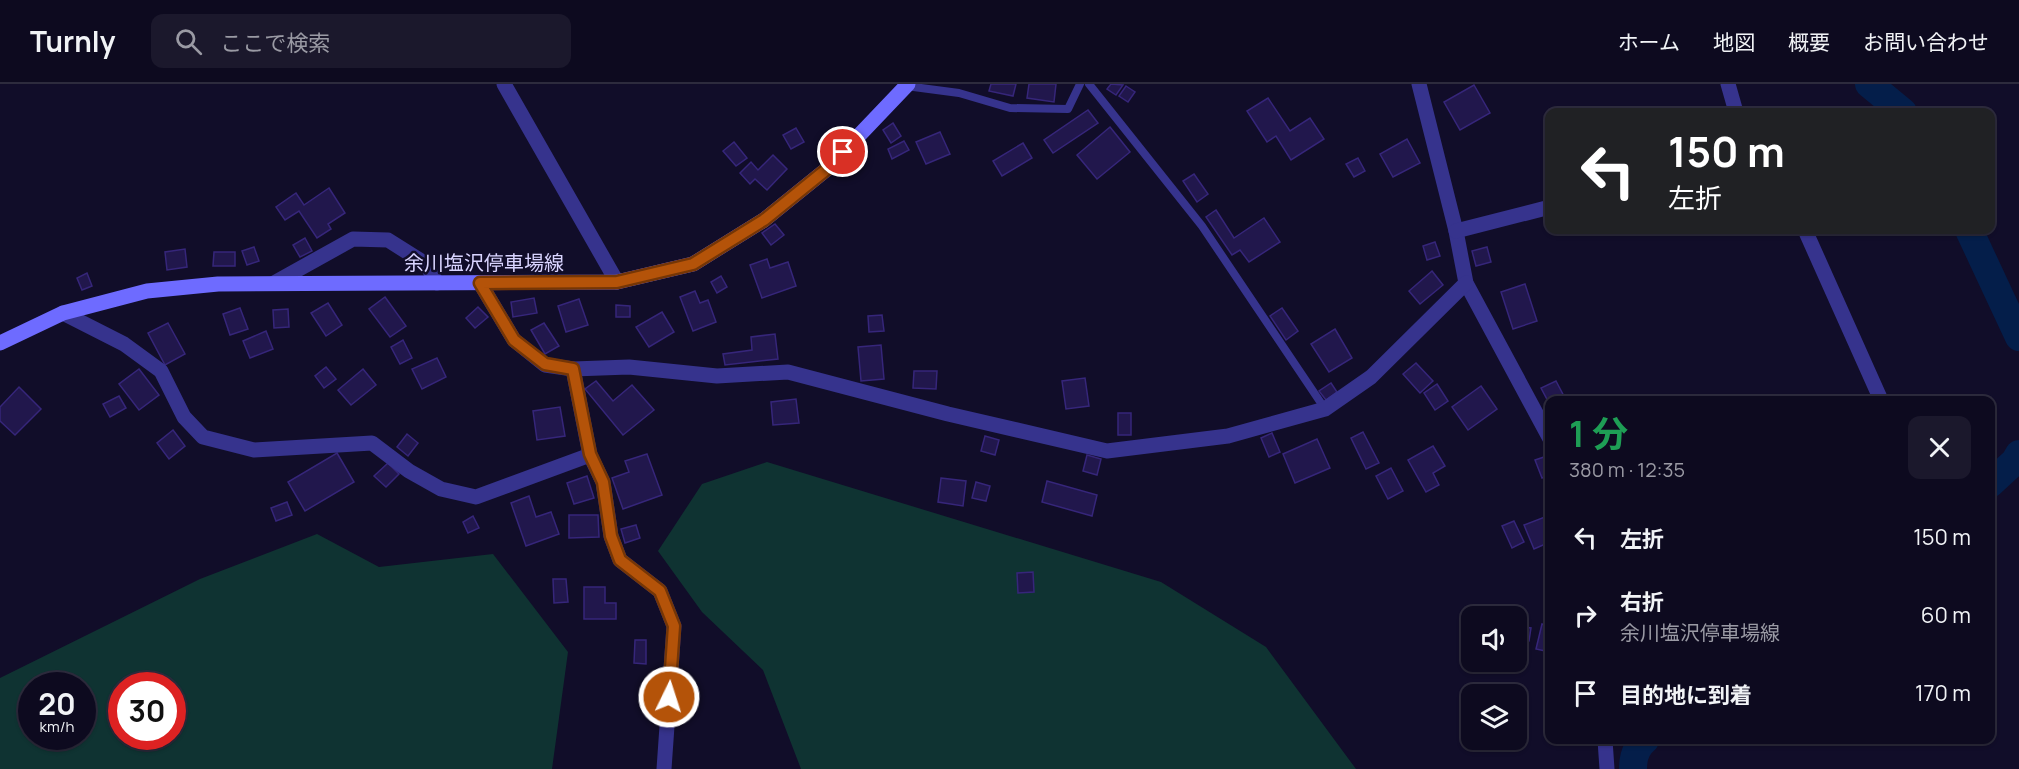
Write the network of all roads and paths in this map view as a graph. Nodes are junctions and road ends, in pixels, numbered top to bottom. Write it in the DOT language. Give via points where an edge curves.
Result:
graph roads {
  1 [pos="504,84"];
  2 [pos="1080,84"];
  3 [pos="1089,84"];
  4 [pos="1419,84"];
  5 [pos="1728,84"];
  6 [pos="907,85"];
  7 [pos="1735,108"];
  8 [pos="1545,208"];
  9 [pos="1456,231"];
  10 [pos="1807,234"];
  11 [pos="617,282"];
  12 [pos="274,283"];
  13 [pos="437,283"];
  14 [pos="480,283"];
  15 [pos="1466,283"];
  16 [pos="63,313"];
  17 [pos="0,343"];
  18 [pos="573,369"];
  19 [pos="1879,396"];
  20 [pos="1325,409"];
  21 [pos="1545,430"];
  22 [pos="590,454"];
  23 [pos="1605,744"];
  24 [pos="664,769"];
  25 [pos="1607,769"];
  1 -- 11 [label="street"];
  2 -- 6 [label="lane" via="1068,109 1010,108 958,93"];
  3 -- 20 [label="lane" via="1202,226"];
  4 -- 9 [label="street"];
  5 -- 7 [label="street"];
  6 -- 11 [label="main road, 余川塩沢停車場線" via="827,169 764,220 693,264"];
  8 -- 9 [label="street"];
  9 -- 15 [label="street"];
  10 -- 19 [label="street"];
  11 -- 14 [label="main road, 余川塩沢停車場線"];
  12 -- 13 [label="main road, 余川塩沢停車場線"];
  12 -- 13 [label="street" via="353,239 388,240 426,264"];
  12 -- 16 [label="main road, 余川塩沢停車場線" via="147,291"];
  13 -- 14 [label="main road, 余川塩沢停車場線"];
  14 -- 18 [label="street" via="514,340 545,364"];
  15 -- 20 [label="street" via="1371,377"];
  15 -- 21 [label="street"];
  16 -- 17 [label="main road, 余川塩沢停車場線"];
  16 -- 22 [label="street" via="124,344 161,371 184,417 203,437 254,450 372,443 441,489 476,497"];
  18 -- 20 [label="street" via="630,367 717,376 788,372 1107,451 1228,436"];
  18 -- 22 [label="street"];
  22 -- 24 [label="street" via="603,482 611,536 620,560 660,591 674,626"];
  23 -- 25 [label="street"];
}
